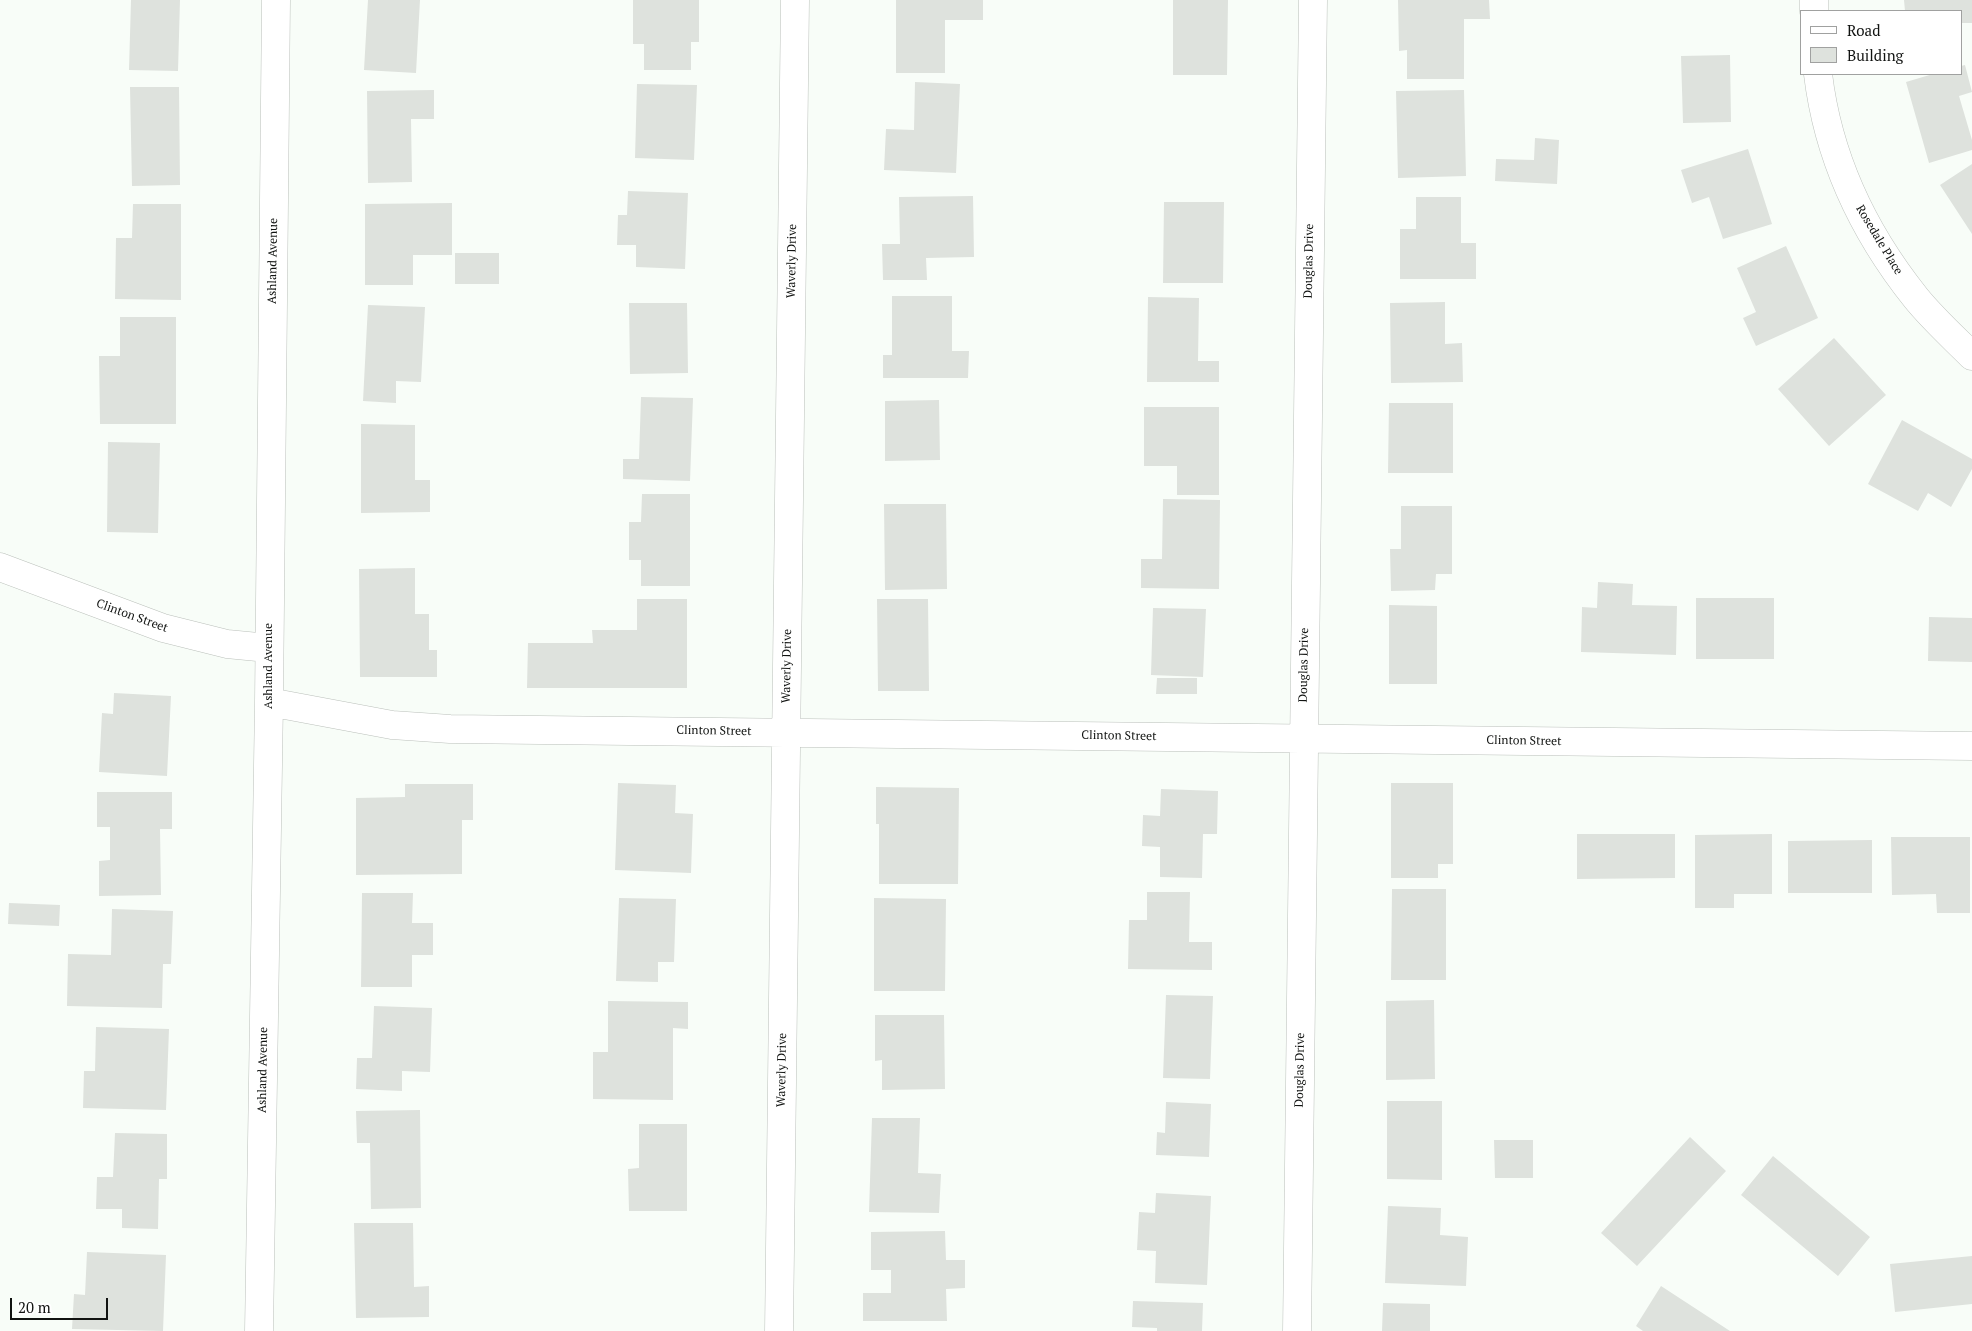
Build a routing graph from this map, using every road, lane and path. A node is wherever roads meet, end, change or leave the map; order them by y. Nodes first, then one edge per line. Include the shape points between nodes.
1 (276, 0) edge
2 (795, 0) edge
3 (1313, 0) edge
4 (1818, 75) edge
5 (1972, 356) edge
6 (0, 566) edge
7 (268, 648) junction
8 (269, 702) junction
9 (786, 732) junction
10 (1303, 738) junction
11 (1972, 746) edge
12 (259, 1331) edge
13 (779, 1331) edge
14 (1297, 1331) edge

1 - 7 street, Ashland Avenue
2 - 9 street, Waverly Drive
3 - 10 street, Douglas Drive
4 - 5 street, Rosedale Place via 1832,140 1846,184 1866,224 1917,298
6 - 7 street, Clinton Street via 163,628 227,644
7 - 8 street, Ashland Avenue
8 - 9 street, Clinton Street via 392,725 450,729
8 - 12 street, Ashland Avenue
9 - 10 street, Clinton Street
9 - 13 street, Waverly Drive
10 - 11 street, Clinton Street
10 - 14 street, Douglas Drive

